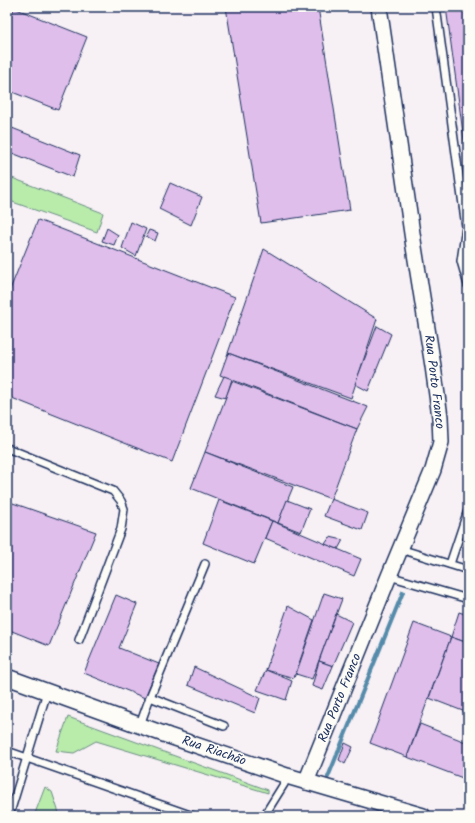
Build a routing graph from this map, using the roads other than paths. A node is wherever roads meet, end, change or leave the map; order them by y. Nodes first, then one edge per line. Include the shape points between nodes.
1 (379, 7) edge
2 (436, 7) edge
3 (467, 227) edge
4 (468, 285) edge
5 (7, 448) edge
6 (468, 510) edge
7 (400, 549) junction
8 (206, 564) dead end
9 (450, 564) junction
10 (468, 570) edge
11 (389, 576) junction
12 (468, 599) edge
13 (79, 640) dead end
14 (7, 677) edge
15 (46, 692) junction
16 (150, 697) junction
17 (140, 725) junction
18 (224, 726) dead end
19 (7, 751) edge
20 (28, 758) junction
21 (287, 776) junction
22 (306, 782) junction
23 (9, 816) edge
24 (193, 816) edge
25 (264, 816) edge
26 (423, 816) edge

1 - 7 street, Rua Porto Franco via 440,417 441,442 433,470
2 - 3 lane
3 - 4 lane via 461,261
5 - 13 lane via 112,491 121,501 124,509 121,528
6 - 9 lane
7 - 9 lane
7 - 11 street, Rua Porto Franco
8 - 16 lane
9 - 10 lane
11 - 12 lane
11 - 22 street, Rua Porto Franco
14 - 15 street, Rua Riachão
15 - 17 street, Rua Riachão
15 - 20 lane
16 - 17 lane
16 - 18 lane
17 - 21 street, Rua Riachão
19 - 20 lane
20 - 23 lane
20 - 24 lane
21 - 22 street, Rua Riachão
21 - 25 lane
22 - 26 street, Rua Riachão

